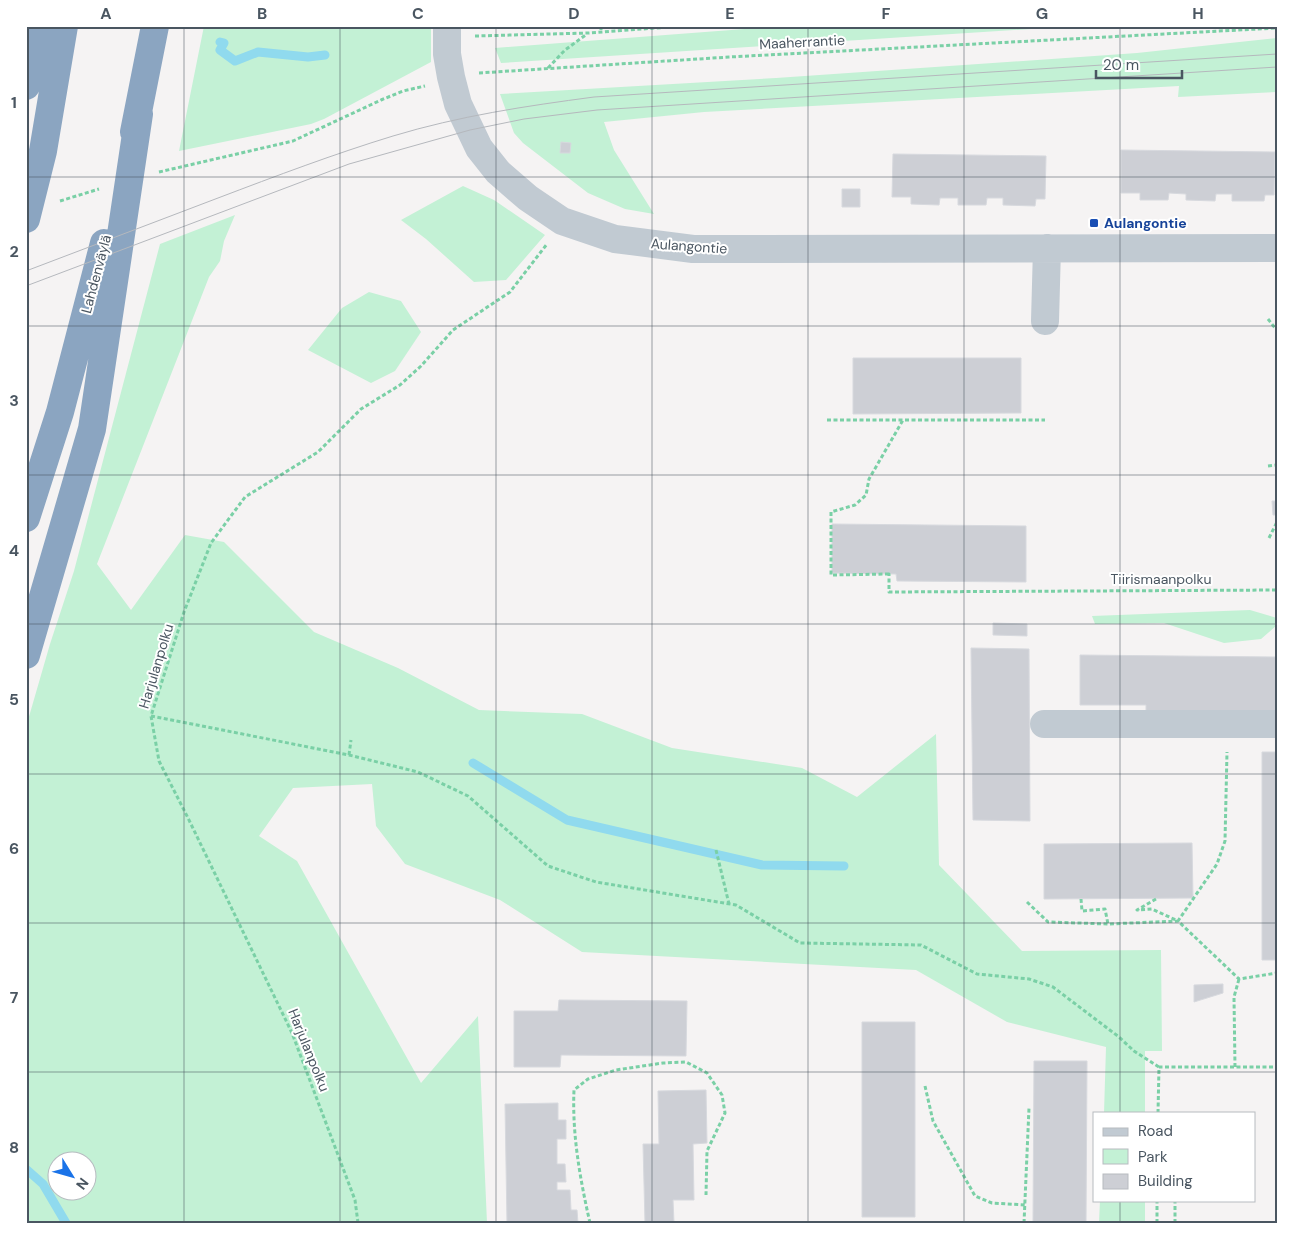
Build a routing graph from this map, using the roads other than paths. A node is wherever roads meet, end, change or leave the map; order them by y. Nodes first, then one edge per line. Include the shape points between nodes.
1 (42, 26) edge
2 (64, 26) edge
3 (155, 26) edge
4 (447, 26) edge
5 (26, 86) edge
6 (139, 114) junction
7 (26, 219) edge
8 (1047, 248) junction
9 (1277, 248) edge
10 (1045, 321) dead end
11 (26, 518) edge
12 (26, 655) edge
13 (1044, 724) dead end
14 (1277, 724) edge

1 - 5 highway
2 - 7 highway via 43,151
3 - 6 highway, Lahdenväylä
4 - 8 street, Aulangontie via 450,77 464,118 479,148 498,172 528,198 562,220 616,239 693,249
6 - 11 highway, Lahdenväylä via 60,412
6 - 12 highway via 92,429
8 - 9 street, Aulangontie
8 - 10 street
13 - 14 street

